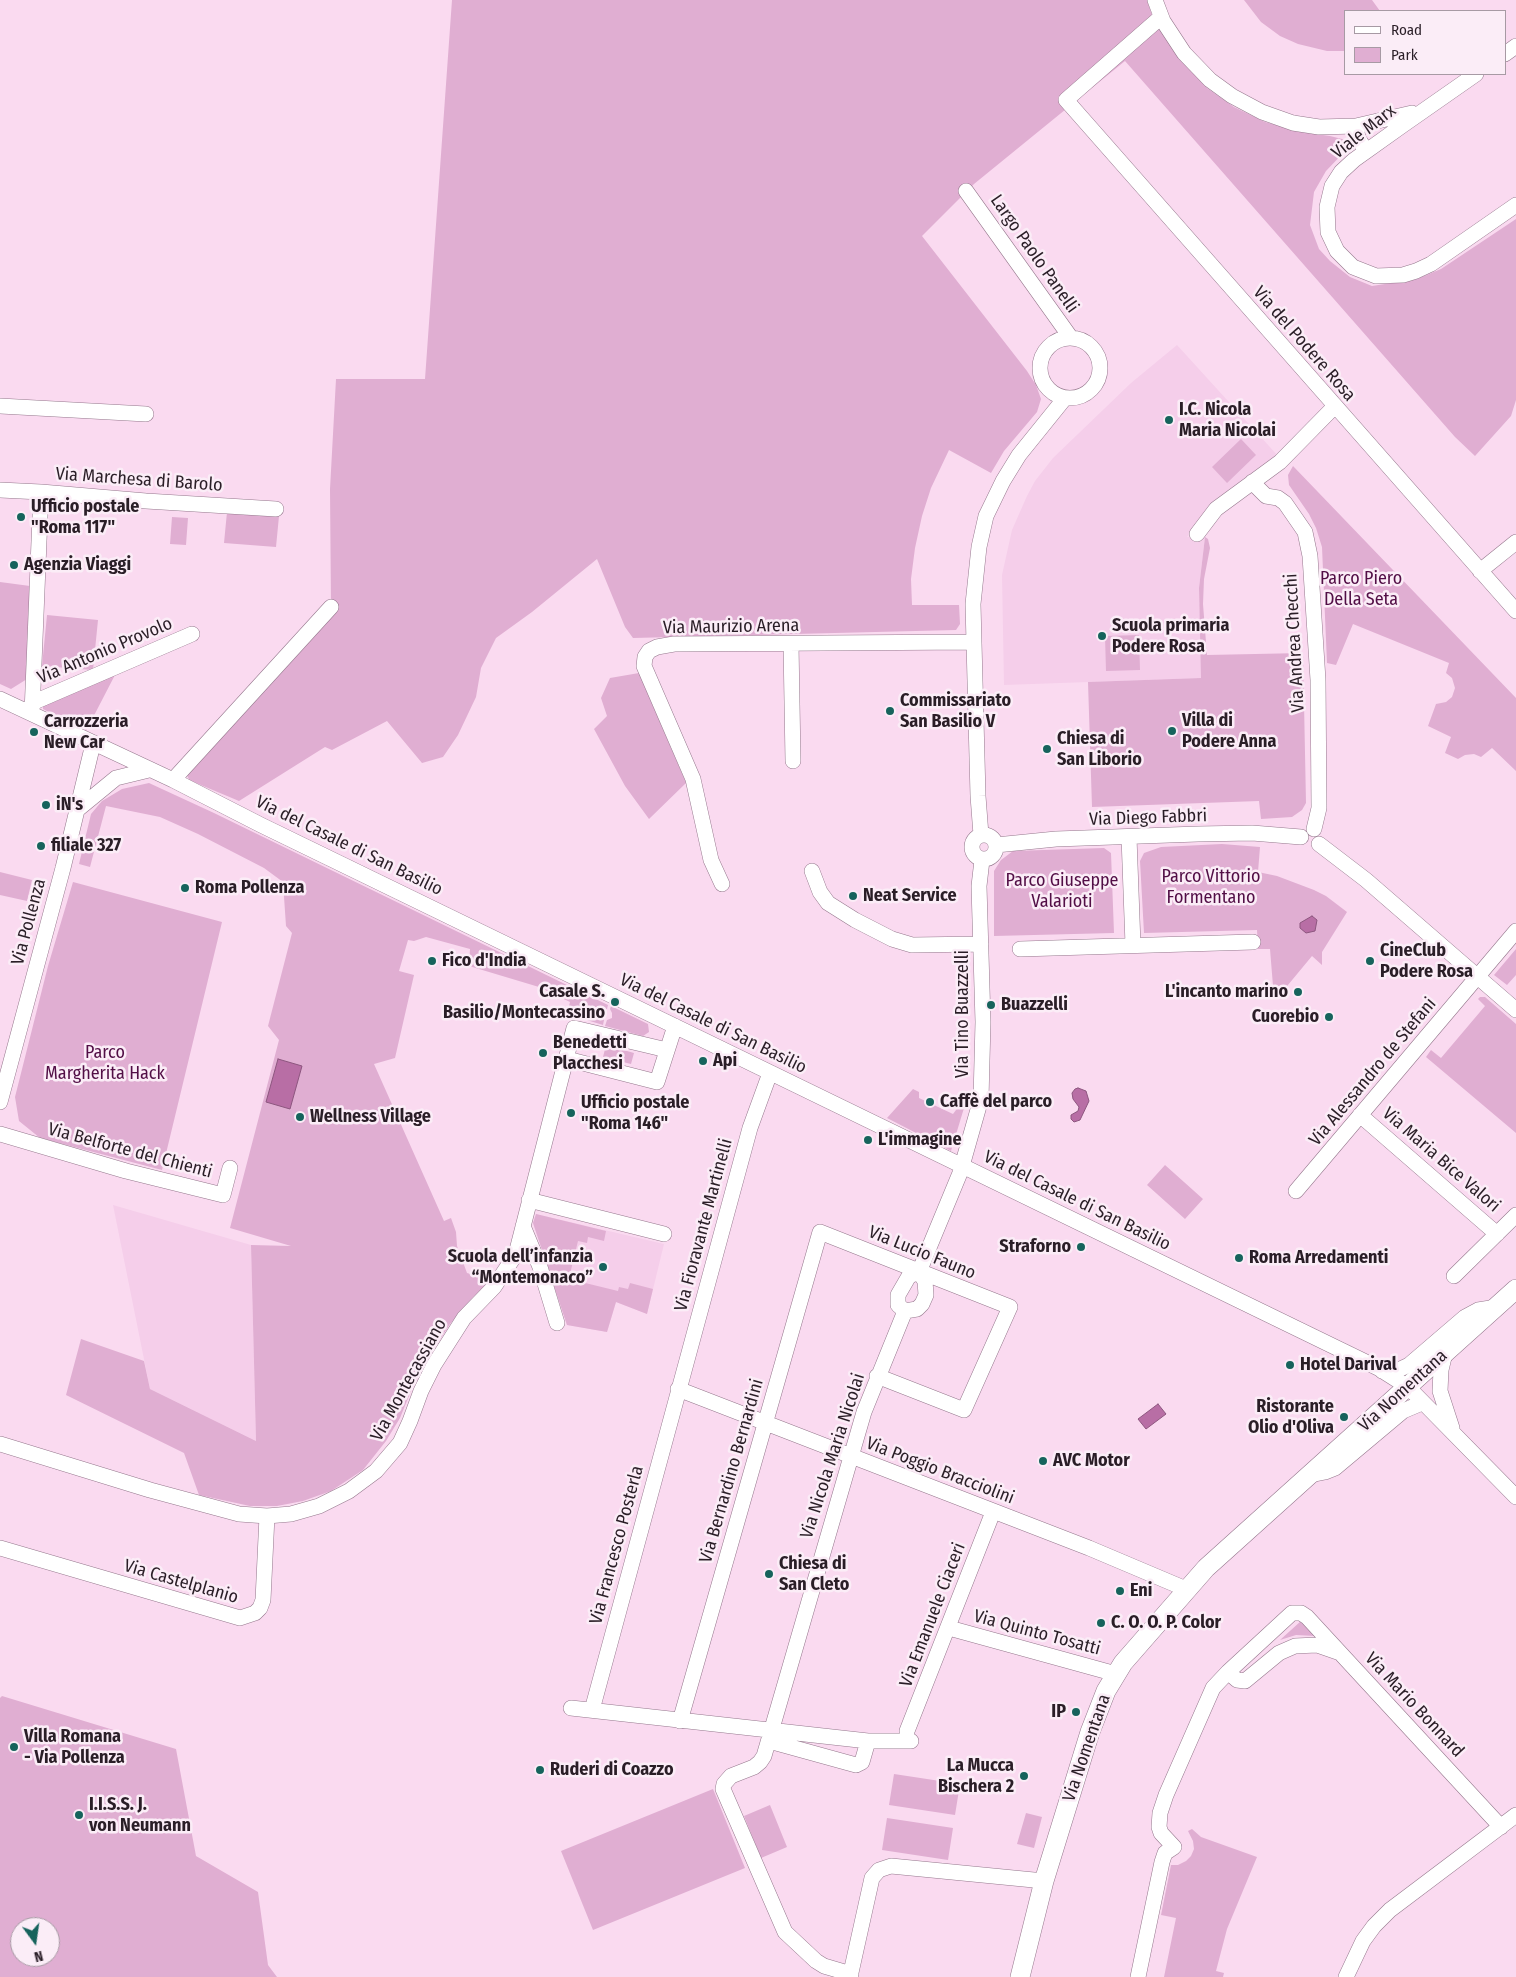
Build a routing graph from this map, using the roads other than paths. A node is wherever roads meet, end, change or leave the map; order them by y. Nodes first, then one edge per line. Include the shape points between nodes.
1 (1154, 0) edge
2 (1161, 17) junction
3 (1475, 75) edge
4 (1426, 109) junction
5 (1356, 126) junction
6 (1366, 151) junction
7 (966, 191) dead end
8 (1516, 205) edge
9 (1071, 338) junction
10 (1064, 398) junction
11 (0, 406) edge
12 (1334, 407) junction
13 (146, 414) dead end
14 (1252, 482) junction
15 (0, 490) edge
16 (41, 492) junction
17 (276, 509) dead end
18 (1197, 534) dead end
19 (1516, 542) edge
20 (1480, 571) junction
21 (331, 607) dead end
22 (1516, 612) edge
23 (192, 634) dead end
24 (974, 642) junction
25 (791, 644) junction
26 (32, 682) junction
27 (0, 699) edge
28 (17, 706) junction
29 (32, 708) junction
30 (93, 744) junction
31 (793, 761) dead end
32 (149, 770) junction
33 (173, 780) junction
34 (77, 810) junction
35 (1314, 829) junction
36 (980, 835) junction
37 (1129, 837) junction
38 (1301, 837) junction
39 (1320, 844) junction
40 (996, 845) junction
41 (982, 860) junction
42 (812, 871) dead end
43 (722, 884) dead end
44 (1516, 931) edge
45 (1253, 942) dead end
46 (981, 944) junction
47 (1133, 945) junction
48 (1020, 950) dead end
49 (1478, 977) junction
50 (1516, 1010) edge
51 (675, 1026) junction
52 (667, 1050) junction
53 (7, 1054) edge
54 (567, 1059) junction
55 (770, 1073) junction
56 (0, 1099) edge
57 (1360, 1115) junction
58 (0, 1134) edge
59 (962, 1166) junction
60 (230, 1168) dead end
61 (1296, 1191) dead end
62 (529, 1200) junction
63 (1516, 1215) edge
64 (523, 1226) junction
65 (820, 1232) joint
66 (664, 1234) dead end
67 (1497, 1234) junction
68 (920, 1272) junction
69 (1454, 1276) dead end
70 (1516, 1289) edge
71 (1497, 1307) junction
72 (905, 1311) junction
73 (557, 1323) dead end
74 (1445, 1353) junction
75 (1382, 1371) junction
76 (878, 1376) junction
77 (1408, 1387) junction
78 (678, 1389) junction
79 (1422, 1402) junction
80 (766, 1423) junction
81 (1454, 1434) junction
82 (0, 1444) edge
83 (850, 1456) junction
84 (1310, 1475) junction
85 (1515, 1495) edge
86 (993, 1512) junction
87 (267, 1516) junction
88 (0, 1548) edge
89 (1186, 1589) junction
90 (949, 1628) junction
91 (1342, 1654) junction
92 (1228, 1672) junction
93 (1116, 1674) junction
94 (571, 1708) dead end
95 (592, 1710) junction
96 (680, 1721) junction
97 (770, 1735) junction
98 (868, 1741) junction
99 (1516, 1815) edge
100 (1501, 1827) junction
101 (1044, 1881) junction
102 (851, 1975) edge
103 (1020, 1977) edge
104 (1138, 1977) edge
105 (1346, 1977) edge

1 - 2 street
2 - 5 street via 1194,65 1220,88 1246,104 1299,124
2 - 12 street, Via del Podere Rosa via 1066,100
3 - 4 street, Viale Marx
4 - 5 street
4 - 6 street, Viale Marx
5 - 6 street via 1358,138
6 - 8 street, Viale Marx via 1338,175 1326,212 1328,232 1337,251 1349,264 1367,273 1393,276 1422,269
7 - 9 street, Largo Paolo Panelli
9 - 10 street, Largo Paolo Panelli via 1052,344 1041,361 1043,380 1048,388
9 - 10 street, Largo Paolo Panelli via 1089,345 1096,352 1100,371 1092,389 1084,395
10 - 24 street via 1012,465 986,516 975,572
11 - 13 street
12 - 14 street via 1280,462
12 - 20 street, Via del Podere Rosa
14 - 18 street via 1216,509
14 - 35 street, Via Andrea Checchi via 1266,496 1286,503 1305,532 1310,556 1318,680 1319,808
15 - 16 street, Via Marchesa di Barolo
16 - 17 street, Via Marchesa di Barolo
16 - 26 street, Via Antonio Provolo
19 - 20 street
20 - 22 street, Via del Podere Rosa
21 - 33 street
23 - 29 street, Via Antonio Provolo
24 - 25 street, Via Maurizio Arena
24 - 36 street
25 - 31 street
25 - 43 street, Via Maurizio Arena via 668,645 654,648 645,657 646,671 693,779 711,860
26 - 28 street, Via Antonio Provolo
26 - 29 street, Via Antonio Provolo
27 - 28 street, Via del Casale di San Basilio
28 - 29 street, Via del Casale di San Basilio
29 - 30 street, Via del Casale di San Basilio
30 - 32 street, Via del Casale di San Basilio
30 - 34 street, Via Pollenza
32 - 33 street, Via del Casale di San Basilio
32 - 34 street via 116,778
33 - 51 street, Via del Casale di San Basilio
34 - 53 street, Via Pollenza
35 - 38 street via 1305,830
35 - 39 street via 1321,835
36 - 40 street via 992,838
36 - 41 street via 971,849 976,858
37 - 38 street, Via Diego Fabbri via 1252,834
37 - 40 street, Via Diego Fabbri
37 - 47 street
38 - 39 street via 1307,847 1314,848
39 - 49 street
40 - 41 street via 993,855
41 - 46 street, Via Tino Buazzelli via 979,886
42 - 46 street via 828,903 892,939 912,945
44 - 49 street
45 - 47 street
46 - 59 street, Via Tino Buazzelli via 981,1098
47 - 48 street
49 - 50 street
49 - 57 street, Via Alessandro de Stefani
51 - 52 street
51 - 55 street, Via del Casale di San Basilio
52 - 54 street via 658,1082
52 - 54 street, Via Montecassiano via 574,1028
53 - 56 street, Via Pollenza
54 - 62 street, Via Montecassiano
55 - 59 street, Via del Casale di San Basilio
55 - 78 street, Via Fioravante Martinelli via 750,1128
57 - 61 street, Via Alessandro de Stefani
57 - 67 street, Via Maria Bice Valori
58 - 60 street, Via Belforte del Chienti via 223,1195
59 - 68 street
59 - 75 street, Via del Casale di San Basilio
62 - 64 street, Via Montecassiano
62 - 66 street
63 - 67 street, Via Maria Bice Valori
64 - 73 street
64 - 87 street, Via Montecassiano via 516,1254 504,1274 453,1335 421,1390 400,1443 386,1460 349,1491 318,1506 291,1514
65 - 68 street, Via Lucio Fauno
65 - 80 street, Via Bernardino Bernardini
67 - 69 street, Via Maria Bice Valori
68 - 72 street via 909,1276 898,1295 898,1305
68 - 72 street via 926,1295 917,1309
68 - 76 street, Via Lucio Fauno via 1010,1307 964,1410
70 - 71 main road, Via Nomentana
71 - 74 main road, Via Nomentana
71 - 75 street, Via Nomentana via 1478,1310 1465,1317 1409,1365
72 - 76 street, Via Nicola Maria Nicolai
74 - 77 main road, Via Nomentana
74 - 81 street via 1440,1391
75 - 77 street, Via del Casale di San Basilio
76 - 83 street, Via Nicola Maria Nicolai
77 - 79 street, Via del Casale di San Basilio
77 - 84 main road, Via Nomentana
78 - 80 street, Via Poggio Bracciolini
78 - 95 street, Via Francesco Posterla
79 - 81 street, Via del Casale di San Basilio
79 - 84 street, Via Nomentana via 1403,1411 1335,1468
80 - 83 street, Via Poggio Bracciolini
80 - 96 street, Via Bernardino Bernardini
81 - 85 street, Via del Casale di San Basilio
82 - 87 street, Via Montecassiano via 220,1510
83 - 86 street, Via Poggio Bracciolini
83 - 97 street, Via Nicola Maria Nicolai
84 - 89 main road, Via Nomentana
86 - 89 street, Via Poggio Bracciolini
86 - 90 street, Via Emanuele Ciaceri
87 - 88 street, Via Castelplanio via 263,1600 255,1613 246,1618 235,1618
89 - 93 main road, Via Nomentana
90 - 93 street, Via Quinto Tosatti
90 - 98 street, Via Emanuele Ciaceri via 909,1736
91 - 92 street via 1324,1647 1301,1645 1279,1653 1245,1680 1237,1680
91 - 92 street, Via Mario Bonnard via 1307,1617 1298,1612 1288,1616
91 - 100 street, Via Mario Bonnard
92 - 104 street via 1211,1692 1161,1807 1159,1827 1174,1847 1165,1853 1162,1862
93 - 101 main road, Via Nomentana via 1091,1727
94 - 95 street
95 - 96 street
96 - 97 street
97 - 98 street
97 - 98 street via 856,1766 862,1762
97 - 102 street, Via Nicola Maria Nicolai via 760,1762 732,1776 723,1789 784,1932 816,1961
99 - 100 street
100 - 105 street via 1390,1910 1363,1942
101 - 102 street via 891,1866 879,1870 872,1878
101 - 103 main road, Via Nomentana

